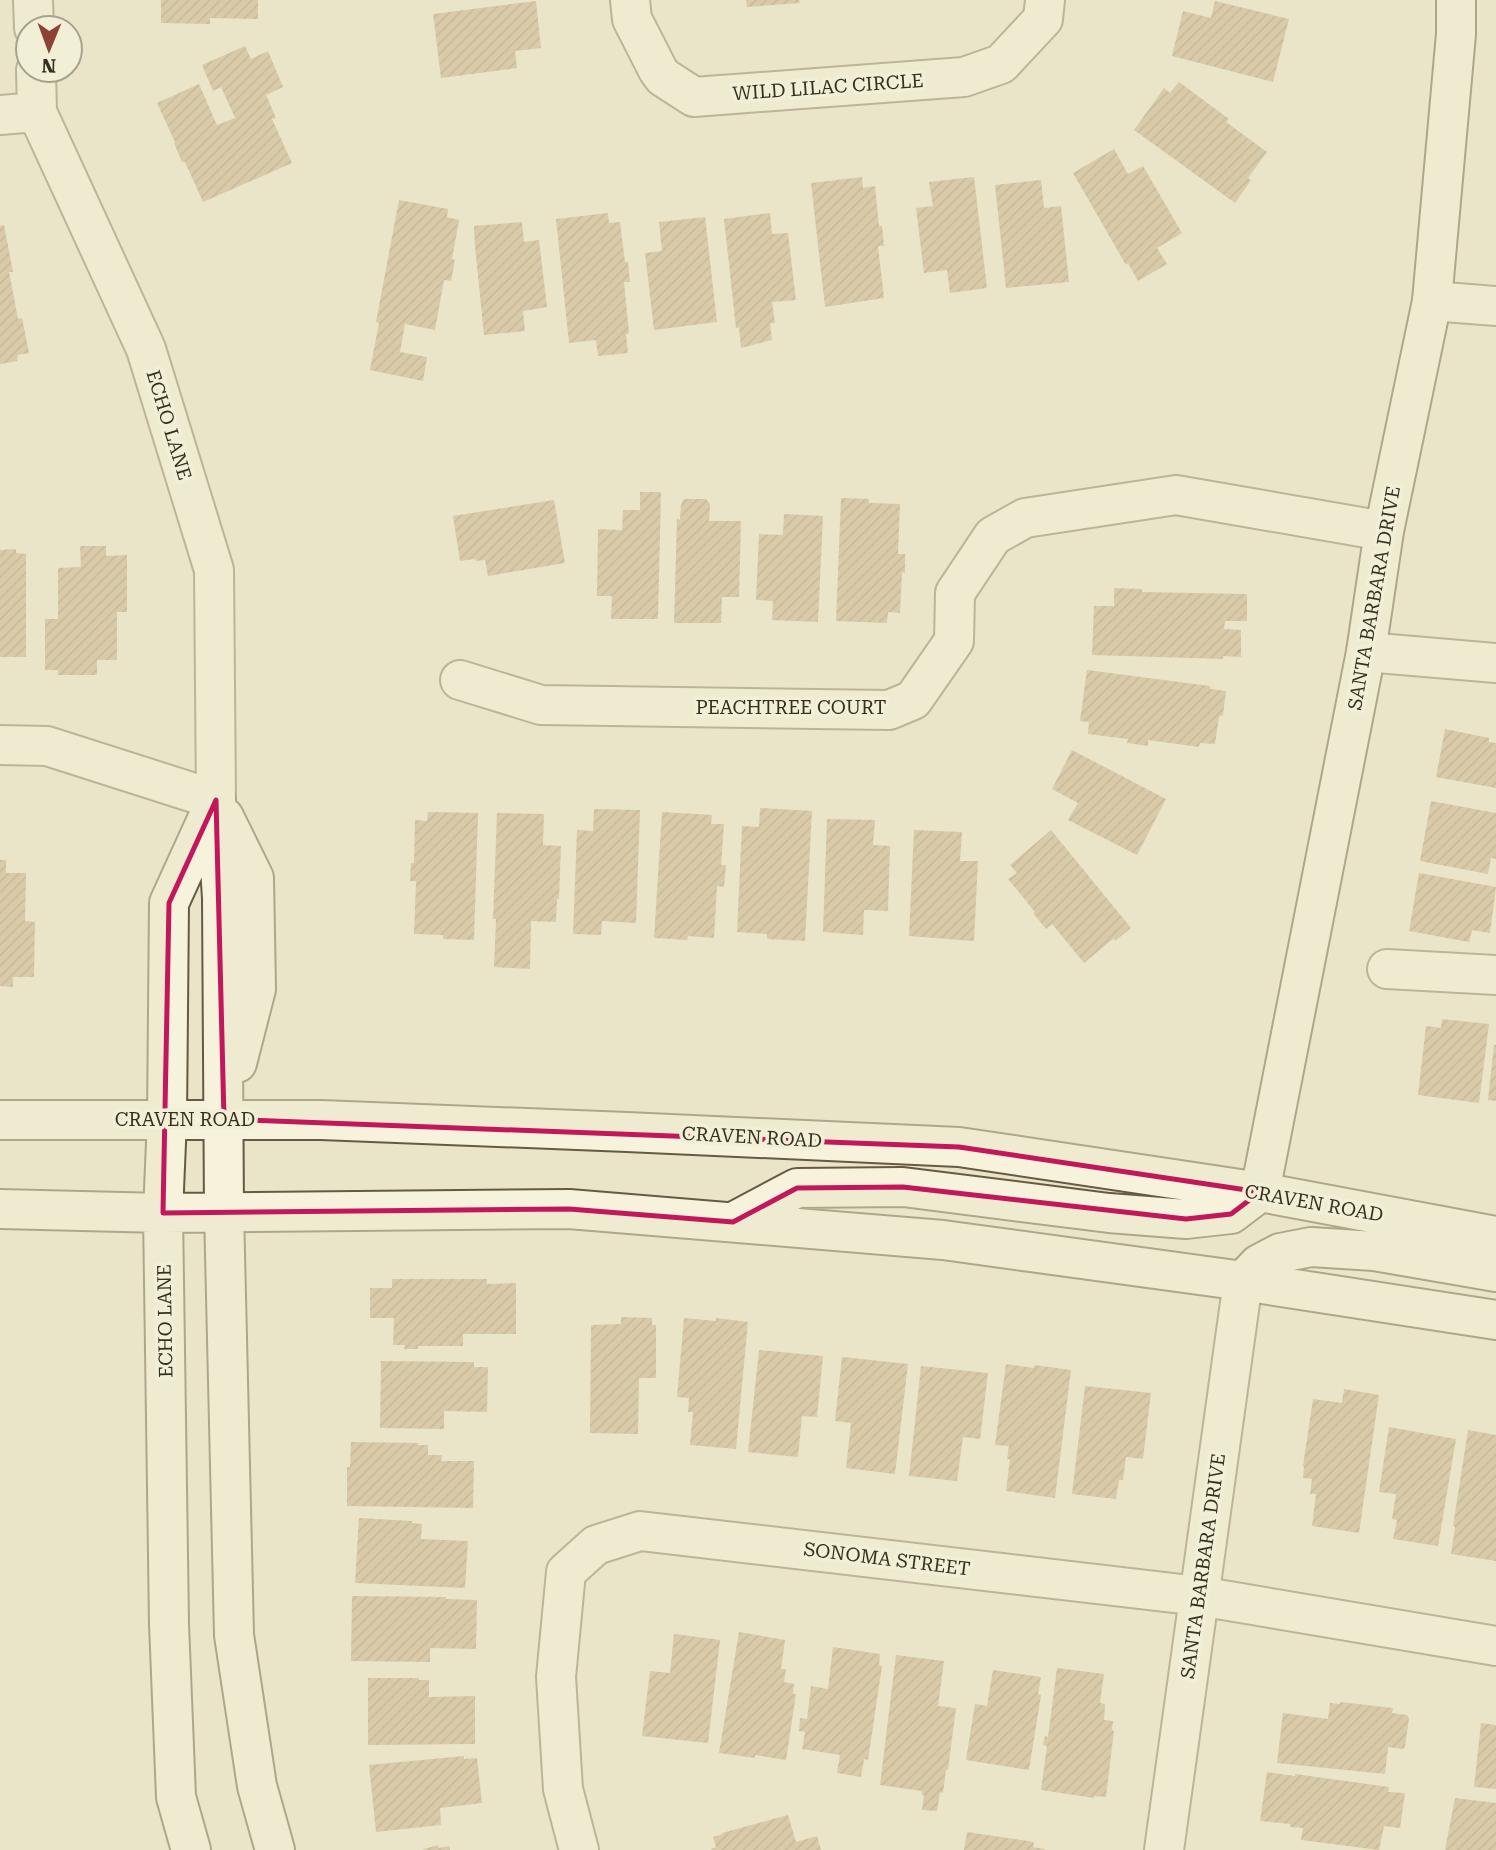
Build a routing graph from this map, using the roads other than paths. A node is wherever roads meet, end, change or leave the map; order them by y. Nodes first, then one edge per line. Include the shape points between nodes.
1 (630, 0) edge
2 (1045, 0) edge
3 (1456, 0) edge
4 (31, 84) edge
5 (19, 114) edge
6 (1432, 302) junction
7 (1496, 306) edge
8 (1384, 531) junction
9 (1366, 652) junction
10 (1496, 663) edge
11 (460, 680) dead end
12 (0, 745) edge
13 (216, 800) junction
14 (1387, 969) dead end
15 (1496, 975) edge
16 (167, 1119) junction
17 (223, 1119) junction
18 (0, 1120) edge
19 (1260, 1192) junction
20 (0, 1209) edge
21 (224, 1211) junction
22 (163, 1213) junction
23 (733, 1223) junction
24 (1496, 1236) edge
25 (1496, 1272) edge
26 (1243, 1281) junction
27 (1496, 1320) edge
28 (1199, 1595) junction
29 (1496, 1646) edge
30 (191, 1850) edge
31 (275, 1850) edge
32 (579, 1850) edge
33 (1164, 1850) edge

1 - 2 street, WILD LILAC CIRCLE via 632,19 658,70 694,97 964,77 1001,64 1043,19
3 - 6 street, SANTA BARBARA DRIVE
4 - 5 street, ECHO LANE
5 - 13 street, ECHO LANE via 146,349 214,570
6 - 7 street
6 - 8 street, SANTA BARBARA DRIVE
8 - 9 street, SANTA BARBARA DRIVE
8 - 11 street, PEACHTREE COURT via 1176,495 1025,518 993,536 955,593 954,641 912,700 889,710 541,705
9 - 10 street
9 - 19 street, SANTA BARBARA DRIVE
12 - 13 street via 47,746
13 - 16 street, ECHO LANE via 169,903
13 - 17 street, ECHO LANE via 254,878 256,989
14 - 15 street
16 - 17 street, CRAVEN ROAD
16 - 18 street, CRAVEN ROAD
16 - 22 street, ECHO LANE
17 - 19 street, CRAVEN ROAD via 959,1147
17 - 21 street, ECHO LANE
19 - 23 street via 1231,1214 1186,1219 903,1187 797,1188
19 - 24 street, CRAVEN ROAD
20 - 22 street
21 - 22 street
21 - 23 street via 569,1209
21 - 31 street, ECHO LANE via 234,1635 257,1786
22 - 30 street, ECHO LANE via 176,1797
23 - 26 street via 943,1240
25 - 26 street via 1374,1251 1311,1247 1280,1253 1259,1264
26 - 27 street
26 - 28 street, SANTA BARBARA DRIVE
28 - 29 street, SONOMA STREET
28 - 32 street, SONOMA STREET via 640,1531 596,1545 566,1572 556,1677 563,1788
28 - 33 street, SANTA BARBARA DRIVE

